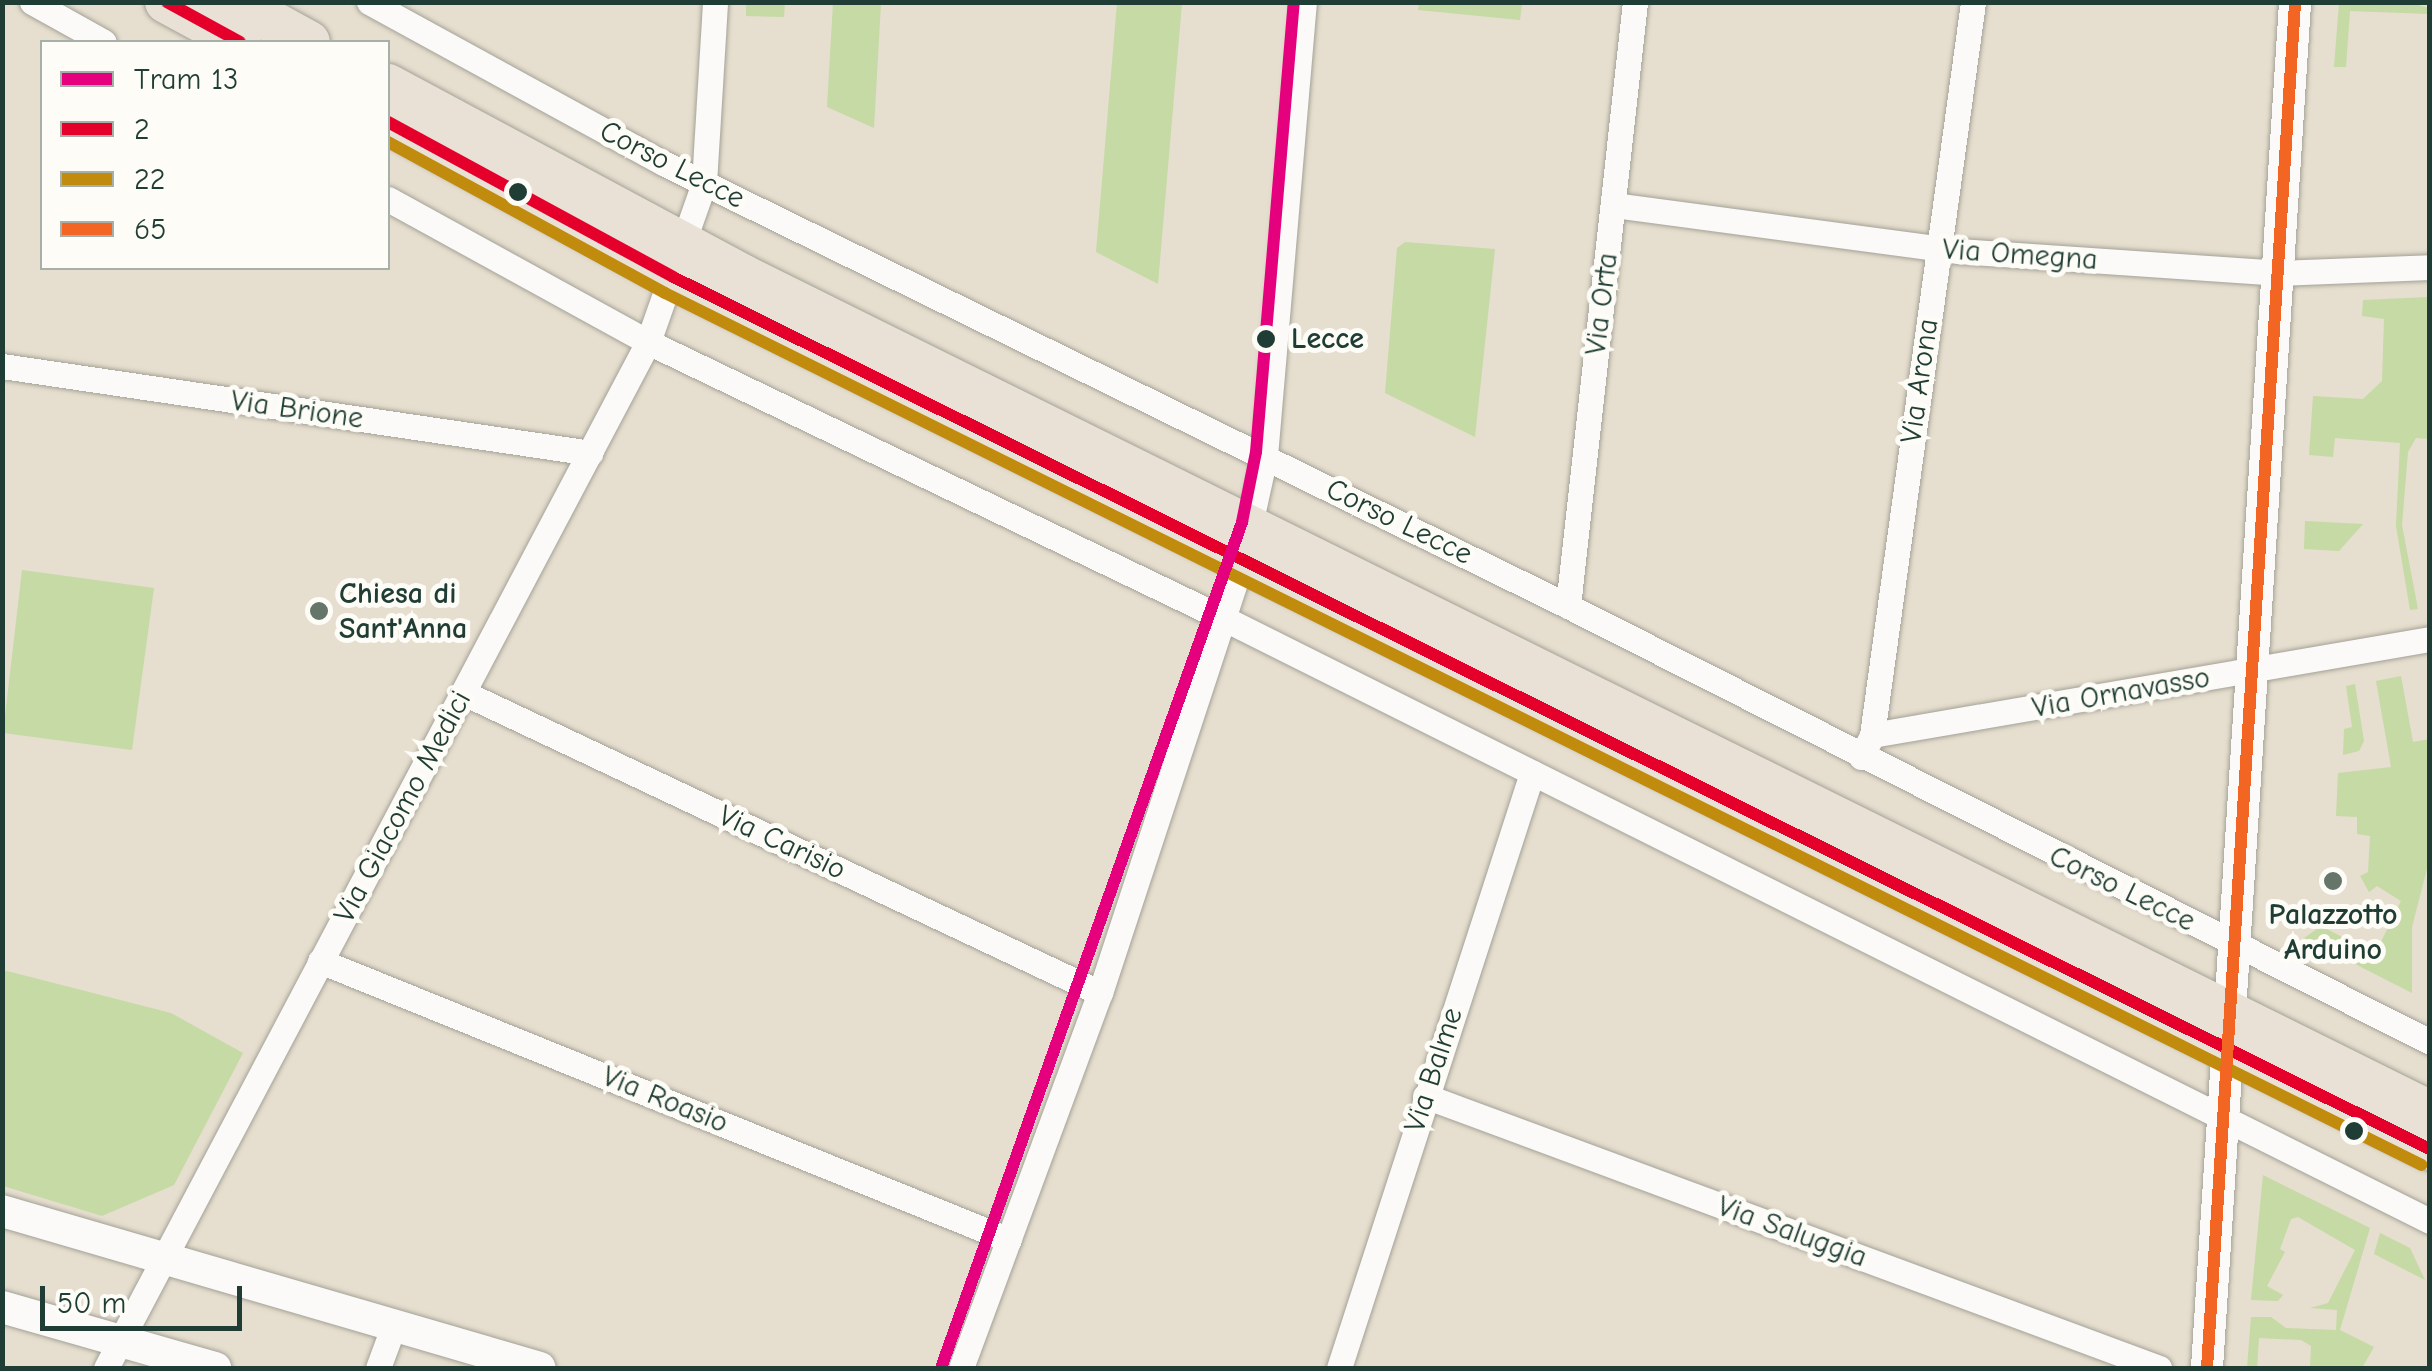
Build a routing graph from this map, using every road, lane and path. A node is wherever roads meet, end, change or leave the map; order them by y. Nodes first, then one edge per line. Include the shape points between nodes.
1 (32, 2) edge
2 (166, 2) edge
3 (236, 2) edge
4 (369, 2) edge
5 (715, 2) edge
6 (1304, 2) edge
7 (1636, 2) edge
8 (1973, 2) edge
9 (2296, 2) edge
10 (100, 40) edge
11 (236, 40) edge
12 (305, 40) edge
13 (390, 86) edge
14 (390, 123) edge
15 (704, 183) junction
16 (390, 199) edge
17 (1614, 205) junction
18 (1937, 249) junction
19 (679, 261) junction
20 (2430, 267) edge
21 (2278, 273) junction
22 (648, 342) junction
23 (2, 366) edge
24 (591, 453) junction
25 (1265, 456) junction
26 (1247, 544) junction
27 (1568, 606) junction
28 (1224, 619) junction
29 (2430, 639) edge
30 (2254, 670) junction
31 (464, 692) junction
32 (1866, 746) junction
33 (1532, 773) junction
34 (2236, 945) junction
35 (320, 960) junction
36 (1100, 993) junction
37 (2229, 1030) junction
38 (2430, 1042) edge
39 (1425, 1096) junction
40 (2430, 1112) edge
41 (2223, 1120) junction
42 (2430, 1149) edge
43 (2, 1211) edge
44 (2430, 1221) edge
45 (1009, 1240) junction
46 (163, 1257) junction
47 (2, 1307) edge
48 (394, 1325) junction
49 (122, 1339) junction
50 (106, 1368) edge
51 (215, 1368) edge
52 (378, 1368) edge
53 (540, 1368) edge
54 (961, 1368) edge
55 (1340, 1368) edge
56 (2159, 1368) edge
57 (2207, 1368) edge

1 - 10 street
2 - 11 main road
3 - 12 main road
4 - 15 street, Corso Lecce
5 - 15 street, Via Giacomo Medici
6 - 25 street
7 - 17 street, Via Orta
8 - 18 street, Via Arona
9 - 21 street
13 - 19 main road
14 - 19 main road
15 - 19 street, Via Giacomo Medici
15 - 25 street, Corso Lecce
16 - 22 street
17 - 18 street, Via Omegna
17 - 27 street, Via Orta
18 - 21 street, Via Omegna
18 - 32 street, Via Arona
19 - 22 street, Via Giacomo Medici
19 - 26 main road
20 - 21 street, Via Omegna
21 - 30 street
22 - 24 street, Via Giacomo Medici
22 - 28 street
23 - 24 street, Via Brione
24 - 31 street, Via Giacomo Medici
25 - 26 street
25 - 27 street, Corso Lecce
26 - 28 street
26 - 37 main road
27 - 32 street, Corso Lecce
28 - 33 street
28 - 36 street
29 - 30 street, Via Ornavasso
30 - 32 street, Via Ornavasso
30 - 34 street
31 - 35 street, Via Giacomo Medici
31 - 36 street, Via Carisio
32 - 34 street, Corso Lecce
33 - 39 street, Via Balme
33 - 41 street
34 - 37 street
34 - 38 street, Corso Lecce
35 - 45 street, Via Roasio
35 - 46 street, Via Giacomo Medici
36 - 45 street
37 - 40 main road
37 - 41 street
37 - 42 main road
39 - 55 street, Via Balme
39 - 56 street, Via Saluggia
41 - 44 street
41 - 57 street
43 - 46 street
45 - 54 street
46 - 48 street
46 - 49 street, Via Giacomo Medici
47 - 49 street
48 - 52 street
48 - 53 street
49 - 50 street, Via Giacomo Medici
49 - 51 street

